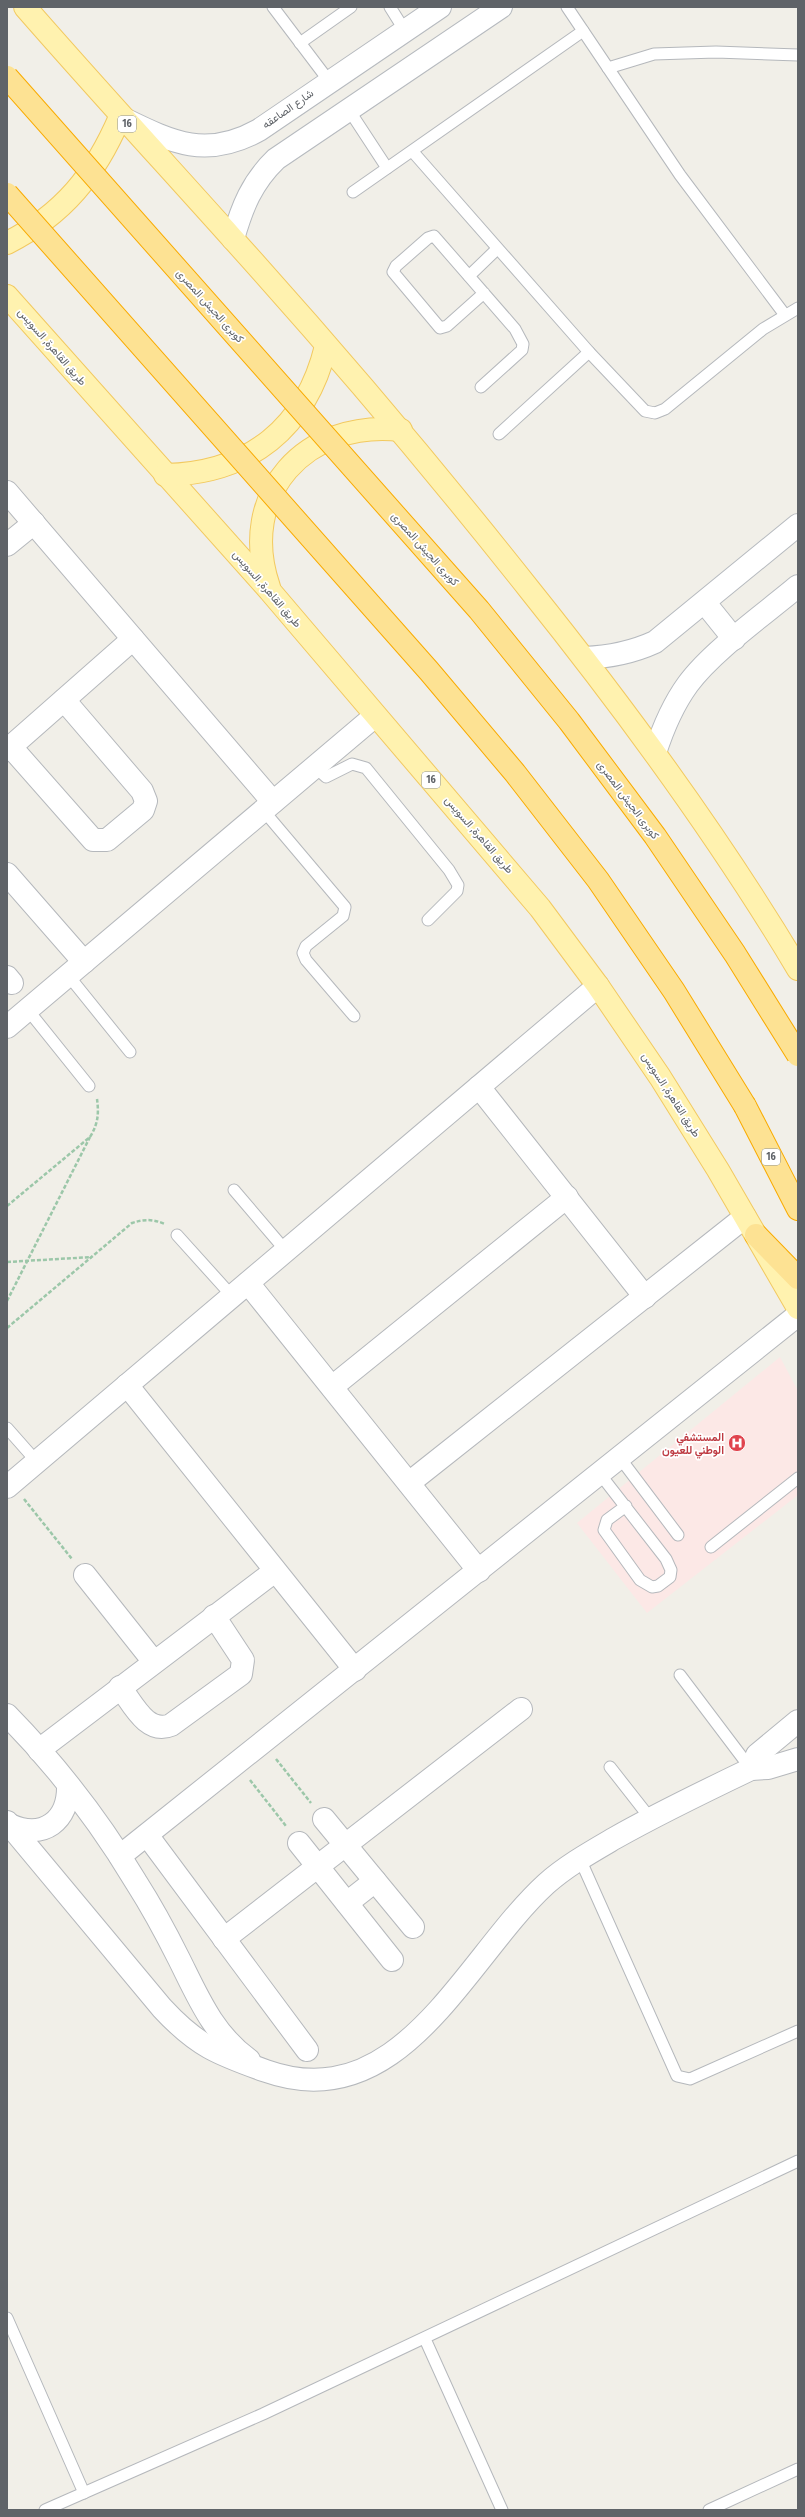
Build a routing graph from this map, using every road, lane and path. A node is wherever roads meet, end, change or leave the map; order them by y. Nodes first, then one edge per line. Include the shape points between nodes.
1 (25, 7) edge
2 (273, 7) edge
3 (351, 7) edge
4 (390, 7) edge
5 (440, 7) edge
6 (501, 7) edge
7 (567, 7) edge
8 (405, 31) junction
9 (583, 31) junction
10 (300, 43) junction
11 (798, 55) edge
12 (608, 68) junction
13 (7, 77) edge
14 (330, 81) junction
15 (349, 110) junction
16 (120, 117) junction
17 (413, 152) junction
18 (387, 168) junction
19 (353, 192) dead end
20 (7, 194) edge
21 (233, 239) junction
22 (7, 243) edge
23 (497, 249) junction
24 (469, 276) junction
25 (484, 293) junction
26 (7, 296) edge
27 (798, 308) edge
28 (785, 315) junction
29 (326, 346) junction
30 (589, 352) junction
31 (481, 387) dead end
32 (401, 430) junction
33 (499, 434) dead end
34 (165, 475) junction
35 (7, 492) edge
36 (34, 523) junction
37 (798, 525) edge
38 (7, 546) edge
39 (798, 586) edge
40 (270, 591) junction
41 (704, 603) junction
42 (133, 639) junction
43 (734, 639) junction
44 (584, 658) junction
45 (64, 700) junction
46 (375, 716) junction
47 (9, 748) edge
48 (655, 753) junction
49 (315, 767) junction
50 (268, 806) junction
51 (7, 874) edge
52 (428, 920) dead end
53 (798, 968) edge
54 (76, 969) junction
55 (598, 986) junction
56 (28, 1010) junction
57 (354, 1016) dead end
58 (7, 1027) edge
59 (130, 1052) dead end
60 (798, 1055) edge
61 (89, 1086) joint
62 (479, 1087) junction
63 (90, 1138) junction
64 (234, 1190) dead end
65 (567, 1198) junction
66 (7, 1206) edge
67 (798, 1209) edge
68 (750, 1226) junction
69 (177, 1235) joint
70 (286, 1251) junction
71 (92, 1257) junction
72 (28, 1260) junction
73 (7, 1262) edge
74 (798, 1278) edge
75 (240, 1290) junction
76 (645, 1297) junction
77 (7, 1301) edge
78 (798, 1308) edge
79 (798, 1315) edge
80 (7, 1328) edge
81 (127, 1385) junction
82 (332, 1387) junction
83 (7, 1428) edge
84 (620, 1458) junction
85 (37, 1462) junction
86 (600, 1474) junction
87 (798, 1478) edge
88 (409, 1483) junction
89 (9, 1485) edge
90 (626, 1506) junction
91 (678, 1534) dead end
92 (710, 1547) dead end
93 (275, 1571) junction
94 (479, 1571) junction
95 (85, 1575) joint
96 (214, 1616) junction
97 (154, 1662) junction
98 (354, 1670) junction
99 (680, 1675) dead end
100 (120, 1687) junction
101 (521, 1709) dead end
102 (7, 1715) edge
103 (798, 1721) edge
104 (263, 1743) junction
105 (39, 1750) junction
106 (798, 1759) edge
107 (237, 1764) junction
108 (610, 1767) dead end
109 (750, 1769) junction
110 (68, 1785) junction
111 (650, 1818) junction
112 (324, 1819) joint
113 (8, 1823) edge
114 (147, 1835) junction
115 (299, 1843) joint
116 (346, 1845) junction
117 (120, 1856) junction
118 (580, 1859) junction
119 (318, 1866) junction
120 (375, 1881) junction
121 (347, 1904) junction
122 (413, 1927) dead end
123 (224, 1939) junction
124 (392, 1960) dead end
125 (798, 2032) edge
126 (307, 2050) dead end
127 (265, 2071) junction
128 (798, 2161) edge
129 (7, 2318) edge
130 (425, 2339) junction
131 (798, 2469) edge
132 (84, 2493) junction
133 (45, 2510) edge
134 (502, 2510) edge
135 (709, 2510) edge

1 - 16 main road, 16
2 - 10 lane
3 - 10 lane
4 - 8 lane
5 - 8 street, شارع الصاعقه
6 - 15 street
7 - 9 lane
8 - 14 street, شارع الصاعقه
9 - 12 lane
9 - 17 lane
10 - 14 lane
11 - 12 lane via 716,52 654,54
12 - 28 lane via 680,175
13 - 60 highway, كوبرى الجيش المصرى, bridge via 479,610 570,721 659,842 735,954
14 - 15 street
14 - 16 street, شارع الصاعقه via 258,130 239,140 218,145 175,142
15 - 18 lane
15 - 21 street via 276,159 266,169 248,193
16 - 21 main road, 16
16 - 22 main road via 104,153 83,184 56,212
17 - 18 lane
17 - 23 lane
18 - 19 lane
20 - 67 highway, 16, bridge via 429,671 516,773 606,893 674,991 745,1106
21 - 29 main road, 16
23 - 24 lane
23 - 30 lane
24 - 25 lane
24 - 25 lane via 432,236 396,266 393,272 440,328 447,326
25 - 31 lane via 523,344 522,350
26 - 34 main road, طريق القاهرة, السويس / 16
27 - 28 lane
28 - 30 lane via 749,340 673,403 655,413 645,411 637,404
29 - 32 main road, 16
29 - 34 main road via 321,368 301,408 270,441 252,454 210,471
30 - 33 lane
32 - 40 main road via 379,427 338,434 301,455 287,470 266,507 262,528 262,564
32 - 44 main road, 16
34 - 40 main road, طريق القاهرة, السويس / 16
35 - 36 street
36 - 38 street
36 - 42 street
37 - 41 street
39 - 43 street
40 - 46 main road, طريق القاهرة, السويس / 16
41 - 43 street
41 - 44 street via 655,642 632,652
42 - 45 street
42 - 50 street
43 - 48 street via 689,682 663,728
44 - 48 main road, 16
45 - 47 street
45 - 47 street via 142,791 146,800 143,810 107,840 93,840
46 - 49 street
46 - 55 main road, طريق القاهرة, السويس / 16 via 514,876
48 - 53 main road, 16 via 712,833
49 - 50 street
49 - 52 lane via 326,777 352,764 366,768 449,870 458,885 457,891
50 - 54 street
50 - 57 lane via 345,906 343,916 306,946 303,953 306,960
51 - 54 street
54 - 56 street
54 - 59 lane
55 - 62 street
55 - 68 main road, طريق القاهرة, السويس / 16 via 681,1110
56 - 58 street
56 - 61 lane
61 - 63 path via 97,1098 99,1112 97,1126
62 - 65 street
62 - 70 street
63 - 66 path
63 - 72 path
64 - 70 lane
65 - 76 street
65 - 82 street
68 - 74 highway, 16
68 - 76 street
68 - 78 main road, طريق القاهرة, السويس / 16
69 - 71 path via 168,1226 156,1221 132,1223
69 - 75 lane
70 - 75 street
71 - 72 path
71 - 80 path
72 - 73 path
72 - 77 path
75 - 81 street
75 - 82 street
76 - 88 street
79 - 84 street
81 - 85 street
81 - 93 street
82 - 88 street
83 - 85 lane
84 - 86 street
84 - 91 lane
85 - 89 street
86 - 90 lane
86 - 94 street
87 - 92 lane
88 - 94 street
89 - 95 path
90 - 90 lane via 670,1564 670,1577 658,1586 652,1587 640,1580 604,1530 606,1520
93 - 96 street
93 - 98 street
94 - 98 street
95 - 97 street
96 - 97 street
96 - 100 street via 243,1660 240,1674 172,1725 163,1728 147,1723
97 - 100 street
98 - 104 street
99 - 109 lane
100 - 105 street
101 - 116 street
102 - 105 street
103 - 109 street via 757,1756
104 - 107 street
104 - 112 path
105 - 110 street
106 - 109 street via 768,1768
107 - 114 street
107 - 115 path
108 - 111 lane
109 - 111 street
110 - 113 street via 66,1807 52,1824 31,1831 20,1830
110 - 117 street
111 - 118 street
112 - 116 street
113 - 127 street via 174,2021 216,2052
114 - 117 street
114 - 123 street
115 - 119 street
116 - 119 street
116 - 120 street
117 - 127 street via 168,1936 205,2012 231,2045
118 - 125 lane via 677,2076 690,2079
118 - 127 street via 541,1889 488,1948 425,2026 391,2054 369,2067 344,2076 314,2081 282,2078
119 - 121 street
119 - 123 street
120 - 121 street
120 - 122 street
121 - 124 street
123 - 126 street
128 - 130 lane
129 - 132 lane
130 - 132 lane
130 - 134 lane
131 - 135 lane
132 - 133 lane

